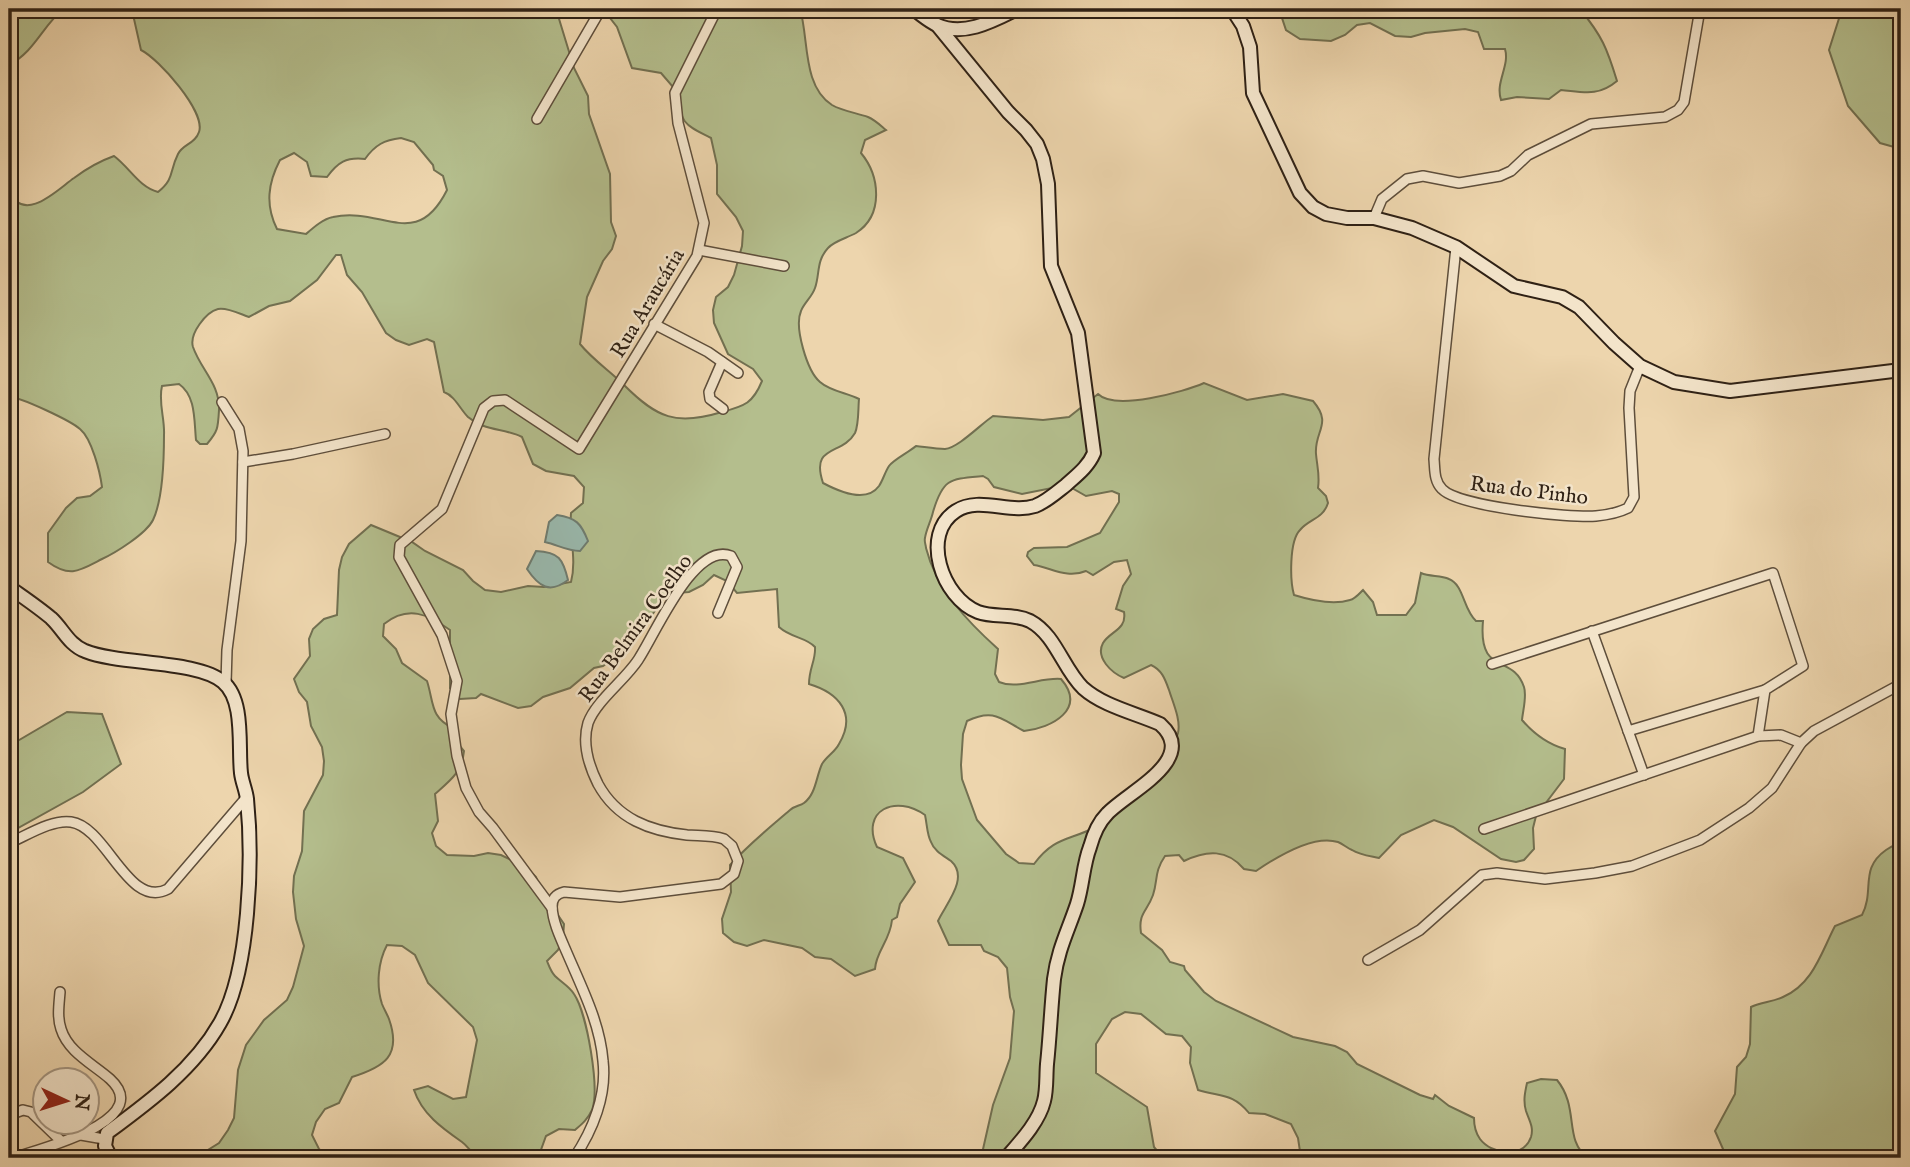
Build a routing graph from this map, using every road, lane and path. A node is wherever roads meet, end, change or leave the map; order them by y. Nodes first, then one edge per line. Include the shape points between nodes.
1 (601, 9) edge
2 (718, 9) edge
3 (913, 9) edge
4 (1017, 9) edge
5 (1232, 9) edge
6 (1700, 9) edge
7 (937, 25) junction
8 (537, 119) dead end
9 (1374, 218) junction
10 (1456, 247) junction
11 (699, 250) junction
12 (784, 265) dead end
13 (654, 324) junction
14 (722, 362) junction
15 (1640, 366) junction
16 (1901, 370) edge
17 (737, 373) dead end
18 (222, 402) dead end
19 (723, 409) dead end
20 (385, 434) dead end
21 (243, 463) junction
22 (9, 587) edge
23 (718, 613) dead end
24 (1592, 631) junction
25 (1492, 664) dead end
26 (226, 683) junction
27 (1901, 684) edge
28 (1765, 690) junction
29 (1628, 731) junction
30 (1758, 736) junction
31 (1801, 743) junction
32 (1644, 775) junction
33 (246, 798) junction
34 (1484, 829) dead end
35 (9, 843) edge
36 (552, 908) junction
37 (1368, 960) dead end
38 (60, 992) dead end
39 (94, 1066) edge
40 (102, 1073) edge
41 (9, 1115) edge
42 (102, 1122) edge
43 (78, 1136) edge
44 (87, 1136) edge
45 (104, 1139) junction
46 (61, 1141) junction
47 (13, 1158) edge
48 (111, 1158) edge
49 (575, 1158) edge
50 (1006, 1158) edge

1 - 8 street
2 - 11 street, Rua Araucária via 675,93 678,123 704,223
3 - 7 street
4 - 7 street via 968,28
5 - 9 street via 1250,47 1253,93 1300,192 1326,214
6 - 9 street via 1684,102 1678,110 1665,117 1591,124 1528,155 1500,176 1459,183 1408,178 1382,199
7 - 50 street via 1026,130 1043,159 1051,266 1078,332 1094,453 1082,471 1038,505 1011,509 967,506 956,511 939,533 937,554 946,580 960,599 977,612 1031,622 1049,639 1084,689 1160,724 1170,741 1165,767 1103,817 1089,848 1054,979 1044,1101
9 - 10 street
10 - 15 street via 1514,286 1579,307
10 - 15 street, Rua do Pinho via 1434,459 1436,480 1451,496 1594,516 1628,508 1634,497 1630,391
11 - 12 street
11 - 13 street, Rua Araucária
13 - 14 street
13 - 36 street, Rua Araucária via 579,449 505,400 484,408 443,509 400,545 399,556 442,635 457,681 451,714 466,788
14 - 17 street
14 - 19 street via 709,392 710,399
15 - 16 street via 1674,382 1730,391
18 - 21 street via 239,429
20 - 21 street
21 - 26 street via 241,541
22 - 26 street via 43,611 75,647 86,652 197,671
23 - 36 street, Rua Belmira Coelho via 737,567 731,556 723,553 711,556 690,575 639,660 597,708 586,742 597,782 618,810 648,827 724,839 737,855 734,874 709,887 620,897 564,892 553,899
24 - 25 street
24 - 28 street via 1773,573 1803,666
24 - 29 street
26 - 33 street via 238,718
27 - 31 street via 1814,731
28 - 29 street
28 - 30 street
29 - 32 street
30 - 31 street via 1781,735
30 - 32 street
31 - 37 street via 1772,788 1700,840 1632,866 1595,873 1557,878 1482,875 1420,930
32 - 34 street
33 - 35 street via 168,889 155,893 132,881 84,826 72,822 47,827
33 - 45 street via 249,886 233,994 220,1023 200,1050 163,1091
36 - 49 street via 599,1031 604,1064 601,1102
38 - 39 street via 61,1031 69,1045
40 - 42 street via 120,1092 121,1101 116,1114
41 - 46 street via 31,1112
43 - 46 street
44 - 45 street
45 - 48 street
46 - 47 street

